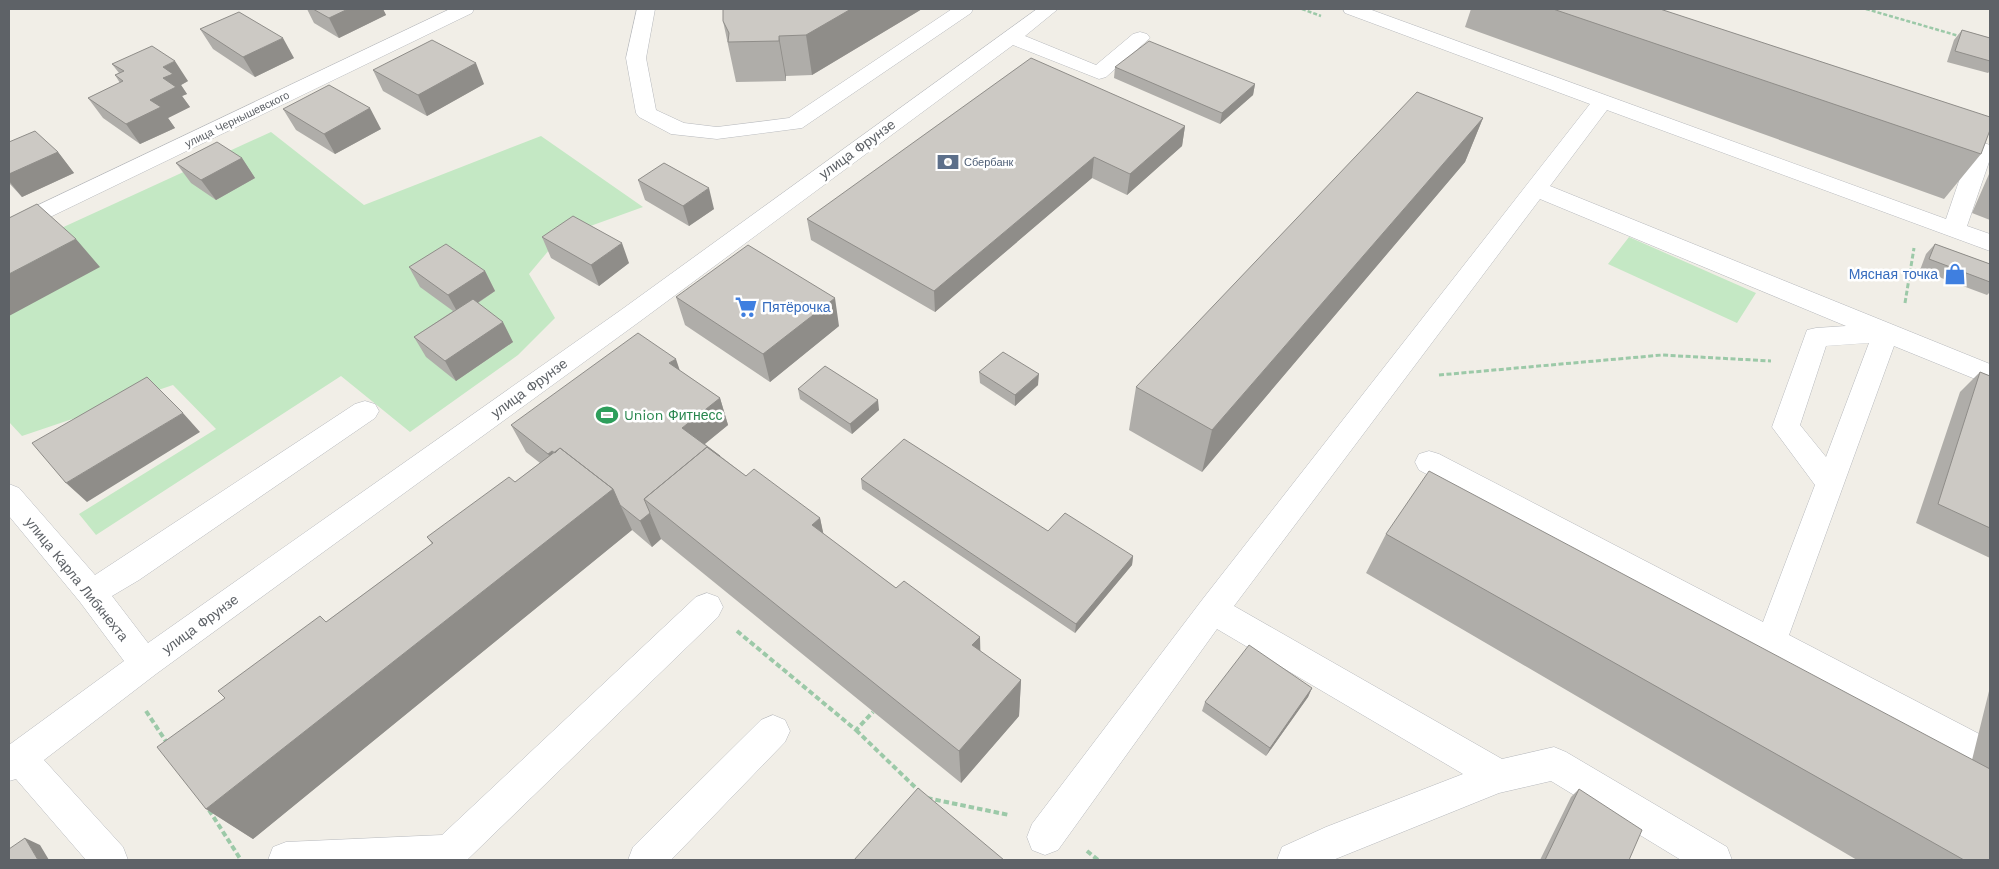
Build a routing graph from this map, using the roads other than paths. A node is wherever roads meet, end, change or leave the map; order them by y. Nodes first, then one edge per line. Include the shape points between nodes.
1 (465, 9) edge
2 (646, 9) edge
3 (964, 9) edge
4 (1048, 9) edge
5 (1358, 10) edge
6 (1010, 37) junction
7 (1140, 38) dead end
8 (1604, 101) junction
9 (1978, 148) edge
10 (1536, 189) junction
11 (9, 228) edge
12 (1954, 230) junction
13 (1990, 243) edge
14 (1893, 335) junction
15 (1990, 375) edge
16 (365, 411) dead end
17 (1429, 462) dead end
18 (1830, 483) junction
19 (9, 496) edge
20 (91, 593) junction
21 (708, 606) dead end
22 (1213, 610) junction
23 (1771, 642) junction
24 (145, 664) junction
25 (773, 732) dead end
26 (1975, 749) dead end
27 (14, 761) edge
28 (1499, 776) junction
29 (1050, 831) road end
30 (451, 857) edge
31 (110, 860) edge
32 (286, 860) edge
33 (646, 860) edge
34 (1295, 860) edge
35 (1714, 860) edge

1 - 11 street, улица Чернышевского
2 - 3 street via 636,58 646,113 679,129 717,133 795,124
4 - 6 street, улица Фрунзе
5 - 8 street
6 - 7 street via 1099,73
6 - 24 street, улица Фрунзе via 630,316
8 - 10 street
8 - 12 street
9 - 12 street
10 - 14 street
10 - 22 street
12 - 13 street
14 - 15 street
14 - 18 street
14 - 18 street via 1816,337 1786,427
16 - 20 street
17 - 23 street
18 - 23 street
19 - 20 street, улица Карла Либкнехта
20 - 24 street, улица Карла Либкнехта
21 - 30 street
22 - 28 street
22 - 29 street
23 - 26 street
24 - 27 street, улица Фрунзе
25 - 33 street
27 - 31 street
28 - 34 street
28 - 35 street via 1554,764
30 - 32 street

